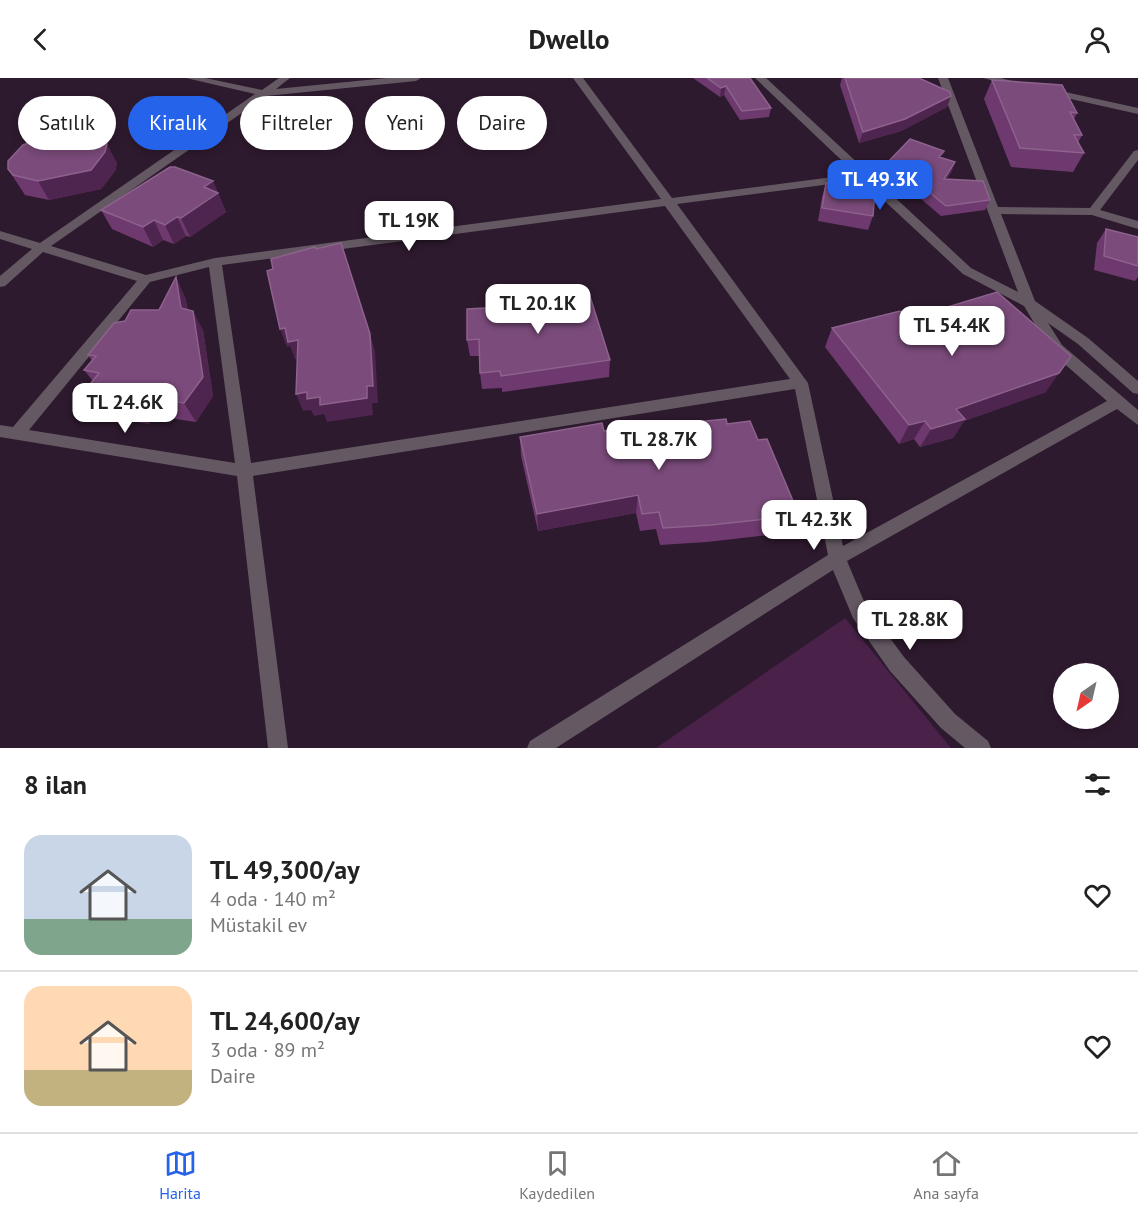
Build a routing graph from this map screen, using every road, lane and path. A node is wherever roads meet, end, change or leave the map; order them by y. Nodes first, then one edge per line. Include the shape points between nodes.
1 (191, 78) edge
2 (285, 78) edge
3 (416, 78) edge
4 (578, 78) edge
5 (760, 78) edge
6 (944, 78) edge
7 (988, 78) edge
8 (263, 93) junction
9 (1138, 111) edge
10 (1138, 153) edge
11 (865, 176) junction
12 (667, 203) junction
13 (994, 210) junction
14 (1093, 212) junction
15 (1138, 225) edge
16 (0, 236) edge
17 (39, 249) junction
18 (215, 262) junction
19 (146, 279) junction
20 (0, 283) edge
21 (1029, 303) junction
22 (801, 383) junction
23 (1138, 389) edge
24 (1119, 402) junction
25 (1138, 419) edge
26 (0, 431) edge
27 (17, 434) junction
28 (244, 471) junction
29 (837, 558) junction
30 (278, 748) edge
31 (537, 748) edge
32 (981, 748) edge

1 - 8 street
2 - 8 street
3 - 8 street
4 - 12 street
5 - 11 street
6 - 13 street
7 - 9 street
8 - 17 street
10 - 14 street
11 - 12 street
11 - 21 street via 967,271
12 - 18 street
12 - 22 street
13 - 14 street
13 - 21 street
14 - 15 street
16 - 17 street
17 - 19 street
17 - 20 street
18 - 19 street
18 - 28 street
19 - 27 street
21 - 23 street via 1083,341
21 - 24 street via 1057,349
22 - 28 street
22 - 29 street
24 - 25 street
24 - 29 street
26 - 27 street
27 - 28 street
28 - 30 street
29 - 31 street
29 - 32 street via 859,612 897,664 948,721

